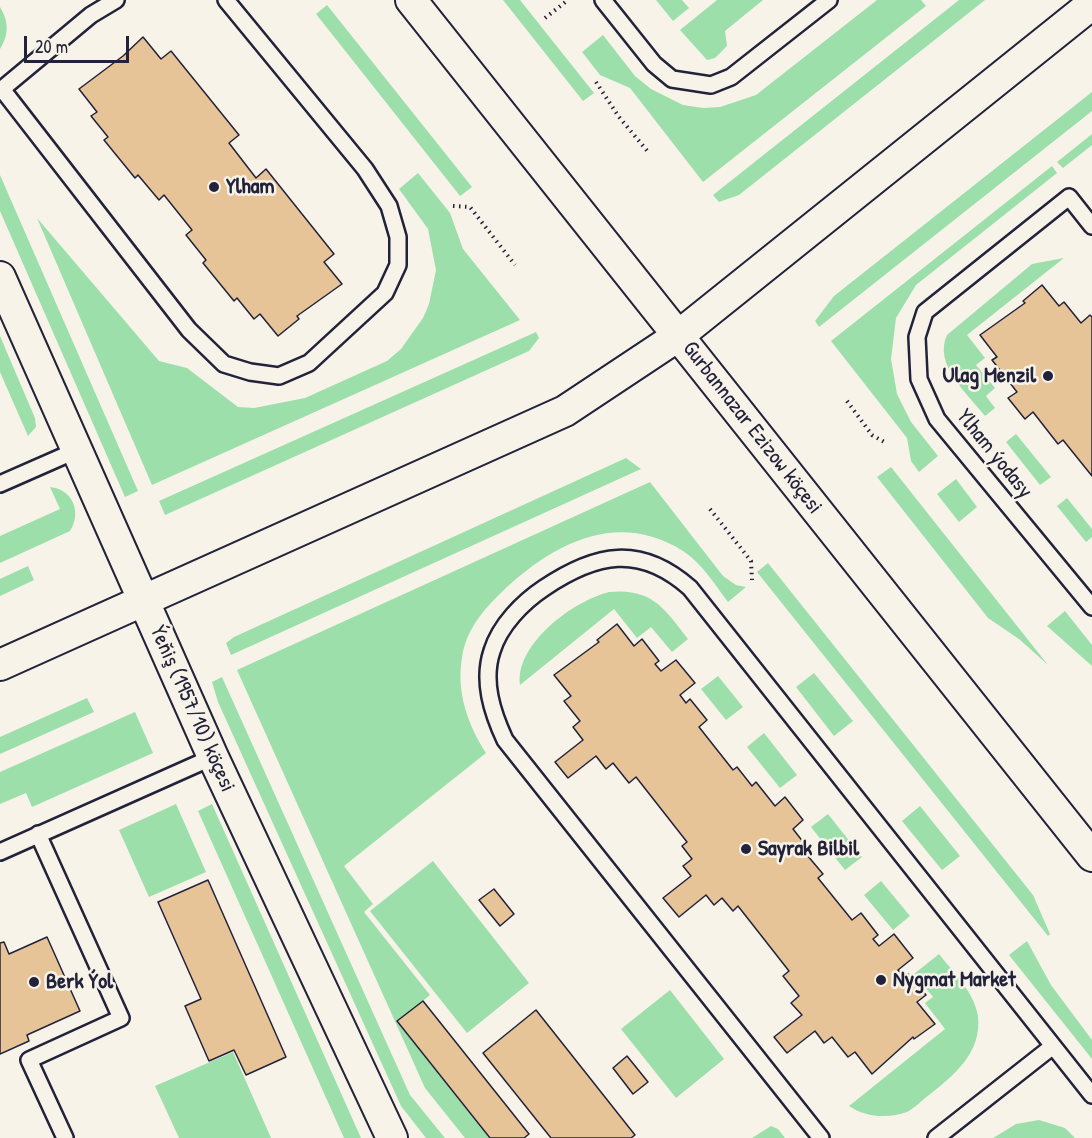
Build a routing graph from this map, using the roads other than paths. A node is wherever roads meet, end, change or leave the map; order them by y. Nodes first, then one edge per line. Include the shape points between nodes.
1 (116, 0) edge
2 (226, 0) edge
3 (411, 0) edge
4 (603, 0) edge
5 (829, 0) edge
6 (1092, 4) edge
7 (1, 90) edge
8 (1092, 226) edge
9 (0, 277) edge
10 (678, 336) junction
11 (75, 451) junction
12 (0, 484) edge
13 (143, 602) junction
14 (1092, 607) edge
15 (0, 665) edge
16 (213, 757) junction
17 (38, 834) junction
18 (0, 852) edge
19 (1092, 856) edge
20 (1053, 1046) junction
21 (1092, 1095) edge
22 (65, 1138) edge
23 (392, 1138) edge
24 (821, 1138) edge
25 (936, 1138) edge

1 - 7 lane via 91,15
2 - 7 lane via 365,170 389,207 398,237 398,265 385,293 309,363 279,376 224,364 189,330
3 - 10 street, Gurbannazar Ezizow köçesi
4 - 5 lane via 654,64 672,79 711,85 731,77
6 - 10 street
8 - 14 lane, Ylham ýodasy via 1069,197 925,312 917,337 919,379 937,419
9 - 11 street, Ýeňiş (1957/10) köçesi
10 - 13 street via 565,411
10 - 19 street, Gurbannazar Ezizow köçesi
11 - 12 lane
11 - 13 street, Ýeňiş (1957/10) köçesi
13 - 15 street
13 - 16 street, Ýeňiş (1957/10) köçesi
16 - 17 lane
16 - 23 street, Ýeňiş (1957/10) köçesi
17 - 18 lane
17 - 22 lane via 121,1018 29,1060
20 - 21 lane
20 - 24 lane via 690,588 671,571 651,562 618,558 592,561 527,599 509,620 492,650 488,681 491,711 504,740
20 - 25 lane

